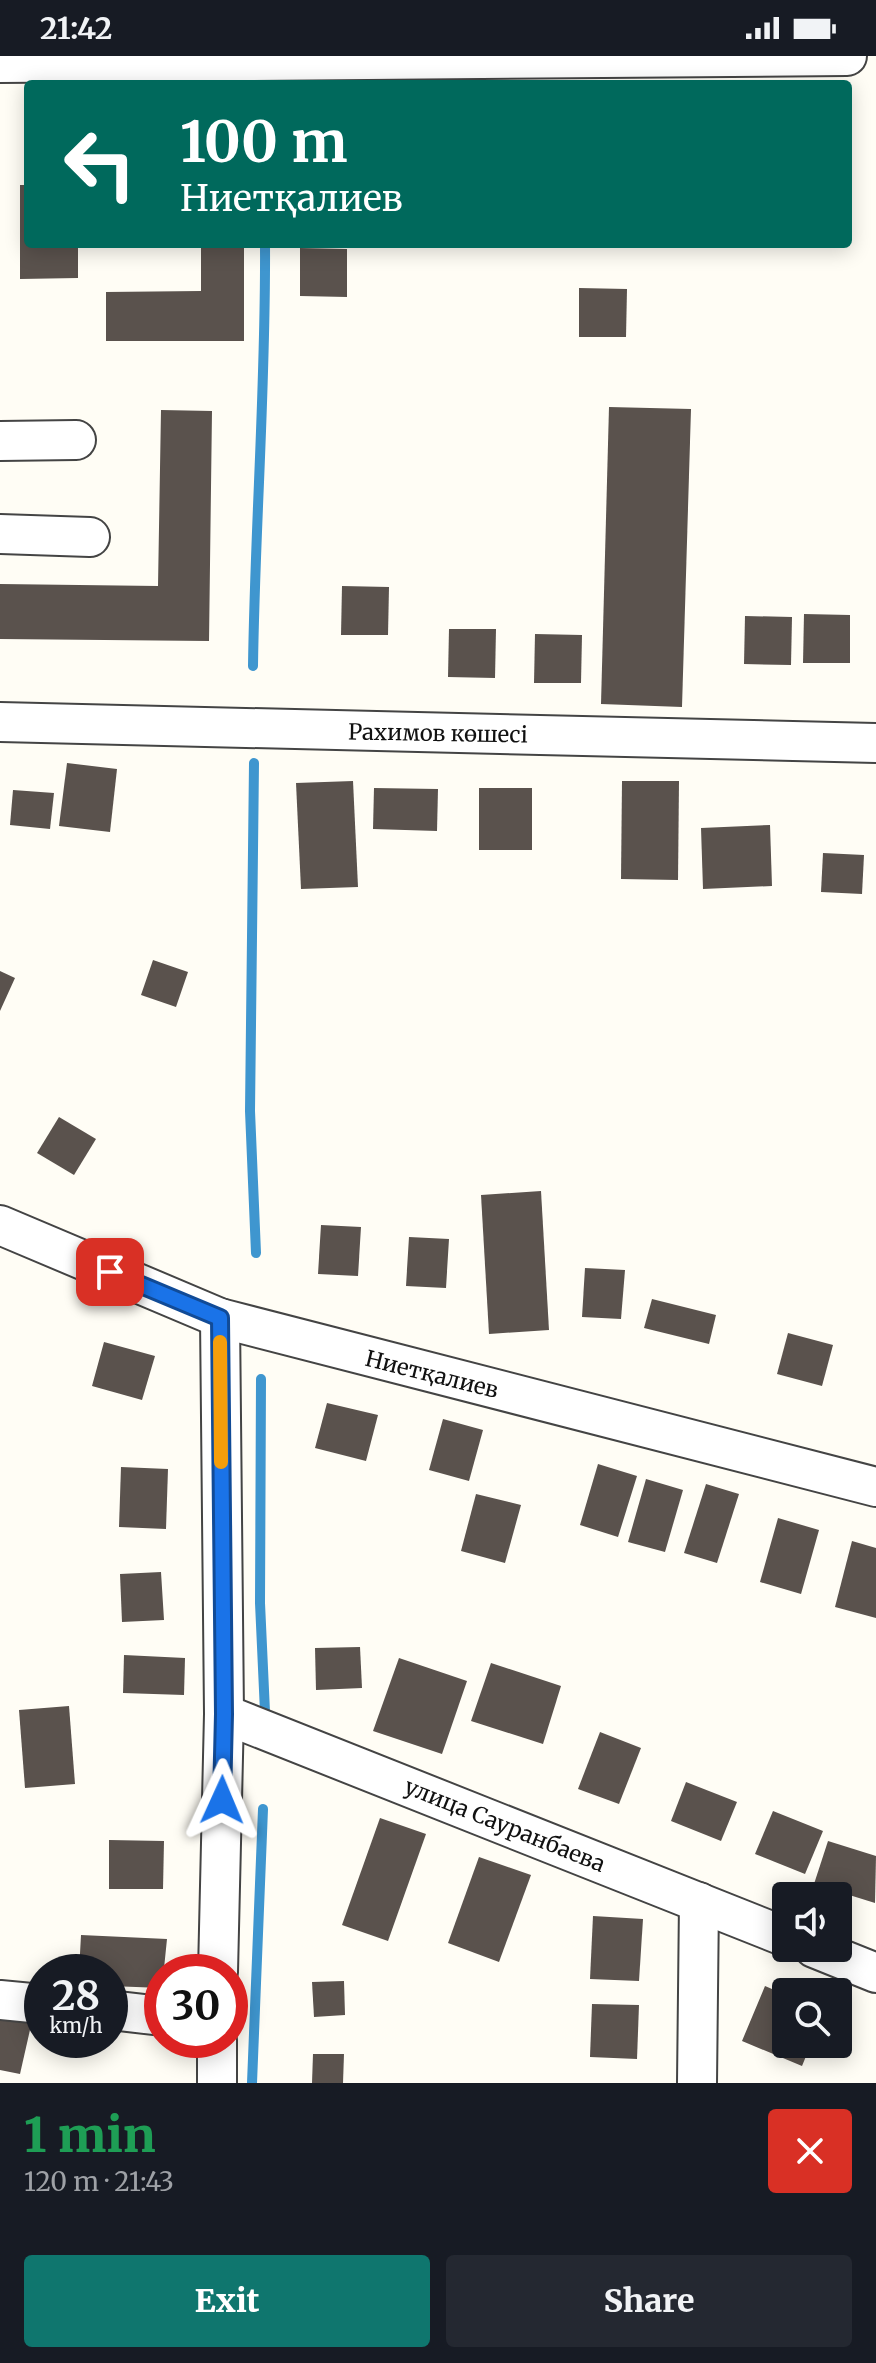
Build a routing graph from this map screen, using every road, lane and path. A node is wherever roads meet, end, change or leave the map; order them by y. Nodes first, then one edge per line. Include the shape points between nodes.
1 (847, 56) edge
2 (0, 63) edge
3 (76, 440) dead end
4 (0, 441) edge
5 (0, 534) edge
6 (90, 537) dead end
7 (0, 722) edge
8 (876, 743) edge
9 (0, 1225) edge
10 (220, 1318) junction
11 (876, 1487) edge
12 (224, 1714) junction
13 (699, 1902) junction
14 (772, 1931) edge
15 (218, 1954) edge
16 (849, 1962) edge
17 (876, 1973) edge
18 (0, 2000) edge
19 (24, 2002) edge
20 (217, 2058) edge
21 (217, 2083) edge
22 (697, 2083) edge

1 - 2 street
3 - 4 street
5 - 6 street
7 - 8 street, Рахимов көшесі
9 - 10 street, Ниетқалиев
10 - 11 street, Ниетқалиев
10 - 12 street
12 - 13 street, улица Сауранбаева
12 - 15 street
13 - 14 street, улица Сауранбаева
13 - 22 street
16 - 17 street
18 - 19 street
20 - 21 street

